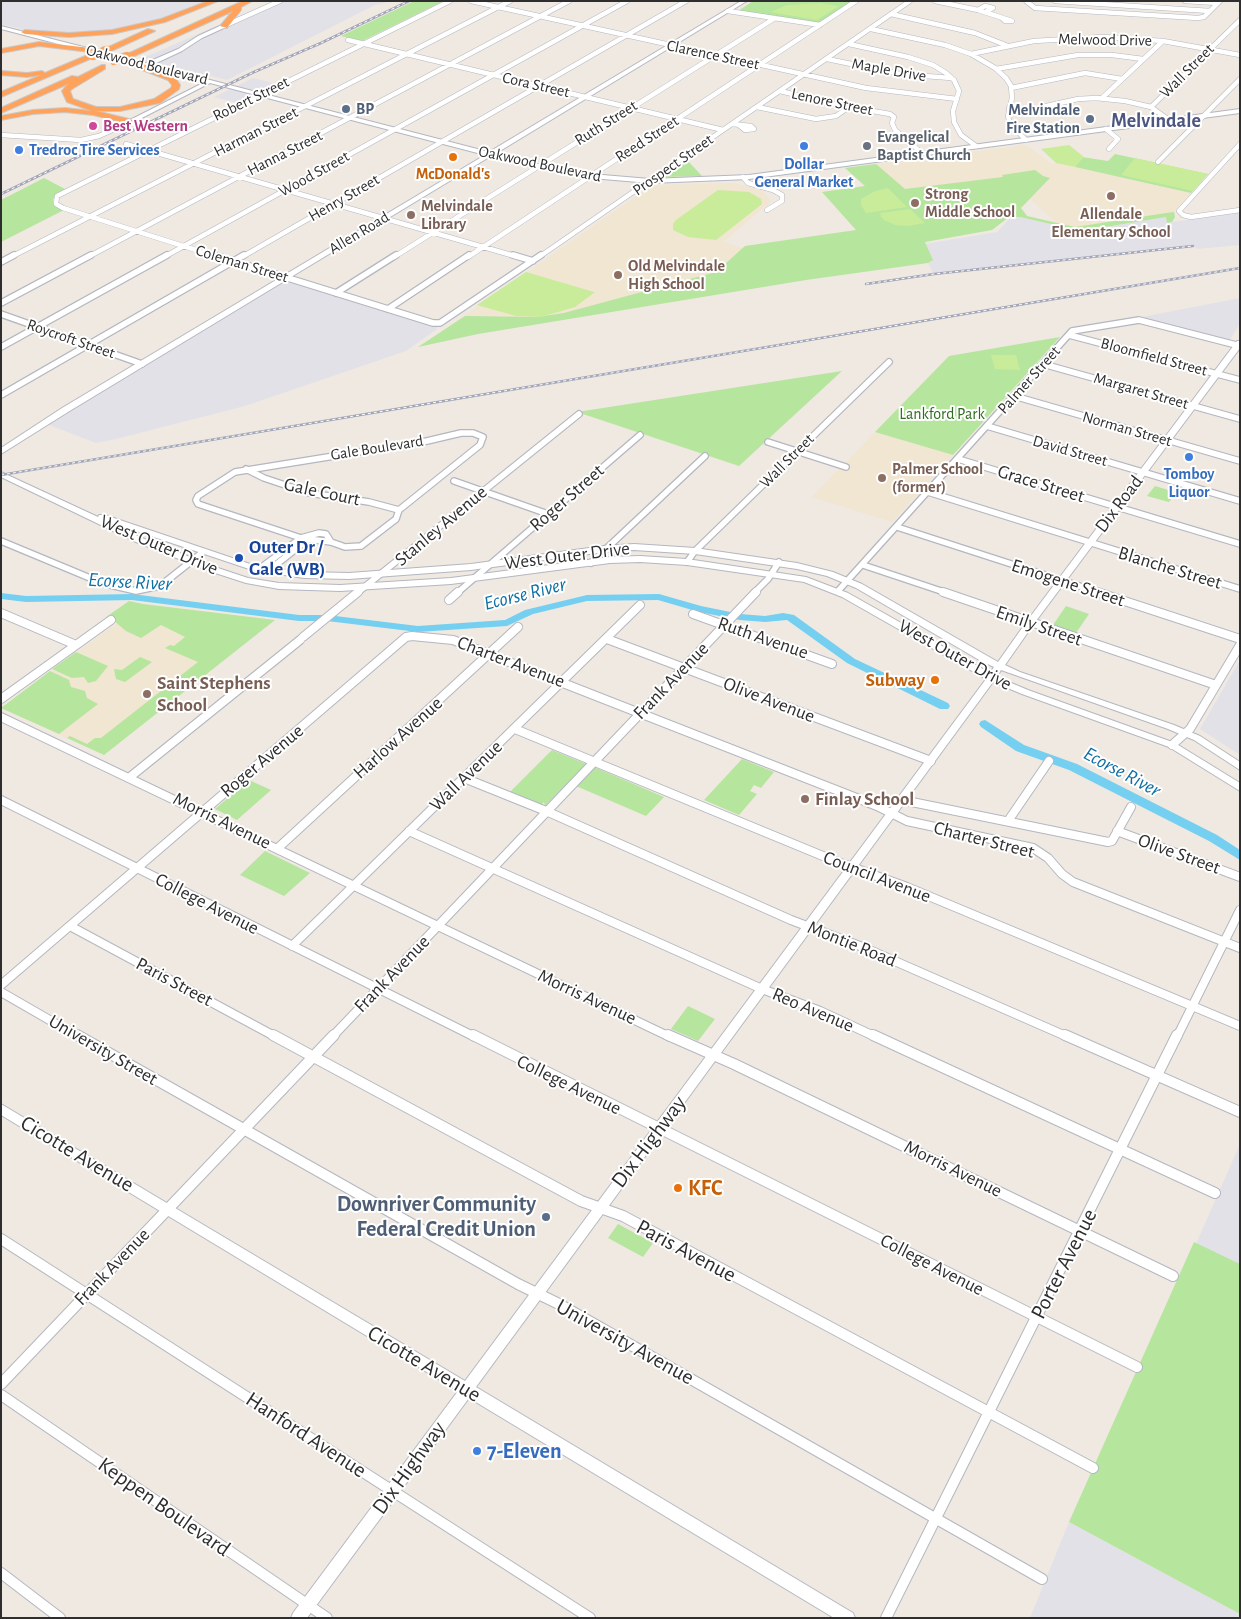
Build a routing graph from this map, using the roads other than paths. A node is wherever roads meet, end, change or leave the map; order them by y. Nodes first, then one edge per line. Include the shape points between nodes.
1 (215, 1) edge
2 (220, 1) edge
3 (250, 1) edge
4 (256, 1) edge
5 (280, 1) edge
6 (450, 1) edge
7 (470, 1) edge
8 (510, 1) edge
9 (569, 1) edge
10 (627, 1) edge
11 (686, 1) edge
12 (744, 1) edge
13 (856, 1) edge
14 (910, 1) edge
15 (935, 1) edge
16 (1026, 1) edge
17 (1055, 1) edge
18 (1185, 1) edge
19 (1219, 2) edge
20 (498, 7) junction
21 (240, 9) junction
22 (978, 10) junction
23 (728, 11) junction
24 (1210, 11) junction
25 (985, 12) junction
26 (252, 14) junction
27 (892, 14) junction
28 (540, 17) junction
29 (775, 18) junction
30 (1002, 18) dead end
31 (1240, 20) edge
32 (820, 25) junction
33 (224, 26) junction
34 (582, 26) junction
35 (1, 27) edge
36 (871, 28) junction
37 (25, 32) junction
38 (34, 35) junction
39 (626, 36) junction
40 (348, 40) dead end
41 (1163, 41) junction
42 (1, 44) edge
43 (363, 44) junction
44 (849, 44) junction
45 (670, 46) junction
46 (1008, 46) junction
47 (1210, 49) junction
48 (1, 51) edge
49 (92, 53) junction
50 (407, 54) junction
51 (971, 54) junction
52 (1240, 55) edge
53 (715, 56) junction
54 (126, 58) junction
55 (827, 59) junction
56 (1143, 59) junction
57 (147, 65) junction
58 (449, 65) junction
59 (759, 65) junction
60 (67, 66) junction
61 (102, 67) junction
62 (996, 69) junction
63 (1, 73) edge
64 (804, 74) junction
65 (493, 75) junction
66 (195, 77) junction
67 (952, 78) junction
68 (1122, 79) junction
69 (1240, 79) edge
70 (210, 80) junction
71 (539, 86) junction
72 (1011, 88) junction
73 (780, 91) junction
74 (186, 94) junction
75 (262, 94) junction
76 (1, 95) edge
77 (585, 97) junction
78 (1102, 98) junction
79 (957, 99) junction
80 (306, 106) junction
81 (757, 107) junction
82 (849, 107) junction
83 (1151, 107) junction
84 (630, 108) junction
85 (1009, 108) junction
86 (1, 111) edge
87 (1240, 111) edge
88 (1203, 116) junction
89 (1, 118) edge
90 (352, 118) junction
91 (676, 119) junction
92 (1169, 120) junction
93 (130, 122) junction
94 (732, 124) junction
95 (740, 126) dead end
96 (1106, 129) junction
97 (395, 130) junction
98 (723, 130) junction
99 (1, 135) edge
100 (1026, 140) junction
101 (442, 142) junction
102 (126, 144) dead end
103 (1240, 144) edge
104 (976, 146) junction
105 (148, 150) junction
106 (1109, 150) dead end
107 (922, 153) junction
108 (490, 154) junction
109 (1158, 162) dead end
110 (194, 163) junction
111 (537, 166) junction
112 (239, 176) junction
113 (591, 176) junction
114 (746, 177) junction
115 (650, 181) junction
116 (286, 190) junction
117 (55, 201) joint
118 (334, 204) junction
119 (767, 210) dead end
120 (1240, 210) edge
121 (90, 216) junction
122 (384, 218) junction
123 (136, 231) junction
124 (433, 232) junction
125 (185, 246) junction
126 (482, 246) junction
127 (533, 261) junction
128 (1, 262) edge
129 (234, 262) junction
130 (285, 278) junction
131 (336, 293) junction
132 (1, 303) edge
133 (388, 309) junction
134 (1, 314) edge
135 (433, 323) joint
136 (38, 327) junction
137 (1069, 335) junction
138 (89, 345) junction
139 (1239, 345) edge
140 (1, 347) edge
141 (889, 362) dead end
142 (142, 364) junction
143 (1043, 364) junction
144 (1217, 374) junction
145 (1240, 380) edge
146 (1, 396) edge
147 (1014, 396) junction
148 (1193, 406) junction
149 (579, 414) dead end
150 (1240, 419) edge
151 (987, 426) junction
152 (640, 435) dead end
153 (1167, 440) junction
154 (768, 442) dead end
155 (1, 452) edge
156 (797, 452) junction
157 (705, 456) dead end
158 (958, 459) junction
159 (1240, 461) edge
160 (846, 467) dead end
161 (246, 469) junction
162 (1143, 472) junction
163 (1, 474) edge
164 (16, 480) junction
165 (454, 481) dead end
166 (1, 483) edge
167 (484, 490) junction
168 (928, 492) junction
169 (1240, 501) edge
170 (1117, 507) junction
171 (399, 510) junction
172 (86, 513) junction
173 (548, 514) junction
174 (897, 528) junction
175 (304, 539) junction
176 (1, 541) edge
177 (1090, 543) junction
178 (1240, 544) edge
179 (604, 549) junction
180 (695, 551) junction
181 (203, 552) junction
182 (192, 561) junction
183 (687, 562) junction
184 (779, 562) junction
185 (591, 563) junction
186 (863, 565) junction
187 (489, 566) junction
188 (264, 570) junction
189 (384, 574) junction
190 (772, 574) junction
191 (473, 579) junction
192 (848, 581) junction
193 (1061, 581) junction
194 (367, 587) junction
195 (1240, 589) edge
196 (838, 591) junction
197 (449, 600) dead end
198 (640, 605) dead end
199 (1, 613) edge
200 (693, 614) dead end
201 (110, 620) dead end
202 (1030, 623) junction
203 (725, 625) junction
204 (518, 627) dead end
205 (409, 636) joint
206 (607, 639) junction
207 (1240, 639) edge
208 (76, 645) junction
209 (1240, 645) edge
210 (974, 653) junction
211 (490, 654) junction
212 (960, 662) junction
213 (832, 664) dead end
214 (1000, 666) junction
215 (684, 668) junction
216 (992, 678) junction
217 (1035, 680) junction
218 (562, 682) junction
219 (1216, 685) junction
220 (1025, 692) junction
221 (2, 696) edge
222 (609, 700) joint
223 (1090, 700) junction
224 (1082, 712) junction
225 (640, 713) junction
226 (1, 716) edge
227 (515, 728) junction
228 (1185, 733) junction
229 (1172, 744) junction
230 (931, 761) junction
231 (1049, 761) dead end
232 (595, 762) junction
233 (1240, 767) edge
234 (130, 777) junction
235 (464, 778) junction
236 (1240, 788) edge
237 (1, 800) edge
238 (902, 800) junction
239 (1131, 807) dead end
240 (546, 811) junction
241 (201, 813) junction
242 (892, 813) junction
243 (1008, 821) junction
244 (410, 831) junction
245 (1117, 831) junction
246 (278, 848) junction
247 (853, 866) junction
248 (136, 868) junction
249 (494, 868) junction
250 (1240, 877) edge
251 (354, 886) junction
252 (1240, 910) edge
253 (70, 926) junction
254 (438, 926) junction
255 (809, 926) junction
256 (1224, 942) junction
257 (292, 946) junction
258 (1240, 948) edge
259 (1, 985) edge
260 (762, 989) junction
261 (378, 990) junction
262 (1, 992) edge
263 (1192, 1007) junction
264 (1240, 1026) edge
265 (278, 1037) joint
266 (714, 1056) junction
267 (313, 1057) junction
268 (1157, 1076) junction
269 (1, 1109) edge
270 (206, 1109) joint
271 (1240, 1112) edge
272 (244, 1130) junction
273 (659, 1130) junction
274 (1120, 1150) junction
275 (1215, 1193) dead end
276 (169, 1209) junction
277 (600, 1209) junction
278 (1081, 1231) junction
279 (1, 1239) edge
280 (1173, 1276) dead end
281 (87, 1293) junction
282 (538, 1293) junction
283 (1038, 1318) junction
284 (1137, 1367) dead end
285 (1, 1384) edge
286 (467, 1389) junction
287 (1, 1394) edge
288 (990, 1413) junction
289 (1093, 1468) dead end
290 (392, 1491) junction
291 (937, 1520) junction
292 (1, 1573) edge
293 (1042, 1579) dead end
294 (308, 1605) junction
295 (60, 1618) edge
296 (298, 1618) edge
297 (327, 1618) edge
298 (590, 1618) edge
299 (848, 1618) edge
300 (886, 1618) edge

1 - 37 highway via 163,21 112,32 76,35
2 - 49 highway, bridge
3 - 54 highway
4 - 21 highway
5 - 26 street
6 - 43 street, Robert Street
7 - 20 street, Clarence Street
8 - 20 street, Harman Street
9 - 28 street, Hanna Street
10 - 34 street, Wood Street
11 - 39 street, Henry Street
12 - 23 main road, Allen Road
13 - 32 street, Reed Street
14 - 27 street, Prospect Street
15 - 22 street
16 - 24 street via 1035,8 1198,18
17 - 24 street
18 - 19 street
19 - 24 street
20 - 28 street, Clarence Street
20 - 50 street, Harman Street
21 - 26 highway via 240,14
21 - 33 highway
22 - 25 street
22 - 25 street via 985,6 993,8
23 - 29 street
23 - 45 main road, Allen Road
25 - 30 street
26 - 33 street
27 - 36 street, Prospect Street
27 - 46 street via 969,31
28 - 34 street, Clarence Street
28 - 58 street, Hanna Street
29 - 32 street
29 - 53 street, Ruth Street
31 - 47 street, Wall Street
32 - 59 street, Reed Street
33 - 57 main road
34 - 39 street, Clarence Street
34 - 65 street, Wood Street
35 - 37 main road, Oakwood Boulevard
36 - 44 street, Prospect Street
36 - 51 street
37 - 38 main road, Oakwood Boulevard
38 - 42 highway
38 - 49 main road, Oakwood Boulevard
39 - 45 street, Clarence Street
39 - 71 street, Henry Street
40 - 43 street, Cora Street
41 - 46 street, Melwood Drive via 1083,37
41 - 47 street, Melwood Drive
41 - 56 street
43 - 50 street, Cora Street
43 - 75 street, Robert Street
44 - 55 street, Prospect Street
44 - 67 street via 917,59
45 - 53 street, Clarence Street
45 - 77 main road, Allen Road
46 - 51 street, Melwood Drive
47 - 52 street, Melwood Drive
47 - 83 street, Wall Street
48 - 49 highway via 39,44
49 - 54 main road, Oakwood Boulevard
49 - 60 highway
50 - 58 street, Cora Street
50 - 80 street, Harman Street
51 - 62 street
53 - 59 street, Clarence Street
53 - 84 street, Ruth Street
54 - 57 main road, Oakwood Boulevard
54 - 61 highway, bridge
54 - 61 highway via 171,78 175,89 156,101 120,109 95,109 70,100 66,91 69,87
55 - 64 street, Prospect Street
55 - 67 street, Maple Drive via 900,74
56 - 62 street via 1078,55
56 - 68 street
57 - 66 main road, Oakwood Boulevard
58 - 65 street, Cora Street
58 - 90 street, Hanna Street
59 - 64 street, Clarence Street
59 - 91 street, Reed Street
60 - 63 highway via 27,75
60 - 76 highway
61 - 86 highway
62 - 72 street via 1008,80
64 - 73 street, Prospect Street
64 - 79 street, Clarence Street via 887,92
65 - 71 street, Cora Street
65 - 97 street, Wood Street
66 - 70 main road, Oakwood Boulevard
66 - 74 main road via 196,85
67 - 79 street via 958,88
68 - 72 street via 1085,73
68 - 78 street
69 - 88 street
70 - 74 main road
70 - 75 main road, Oakwood Boulevard
71 - 77 street, Cora Street
71 - 101 street, Henry Street
72 - 85 street
73 - 81 street, Prospect Street
73 - 82 street, Lenore Street
74 - 93 main road
75 - 80 main road, Oakwood Boulevard
75 - 105 street, Robert Street
77 - 84 street, Cora Street
77 - 108 main road, Allen Road
78 - 83 street
78 - 85 street via 1078,99 1033,109
79 - 104 street via 952,111 954,122 961,135
80 - 90 main road, Oakwood Boulevard
80 - 110 street, Harman Street
81 - 82 street via 816,119 836,116
81 - 94 street, Prospect Street
82 - 107 street, Lenore Street via 892,115 895,130
83 - 92 street, Wall Street
84 - 91 street, Cora Street
84 - 111 street, Ruth Street
85 - 100 street via 1010,124
87 - 88 main road, Oakwood Boulevard
88 - 92 main road, Oakwood Boulevard
88 - 109 street
89 - 93 highway via 71,110
90 - 97 main road, Oakwood Boulevard
90 - 112 street, Hanna Street
91 - 98 street, Cora Street
91 - 113 street, Reed Street
92 - 96 main road, Oakwood Boulevard
93 - 99 street via 81,140
94 - 95 street
94 - 98 street, Prospect Street
96 - 100 main road, Oakwood Boulevard
96 - 106 street via 1118,139
97 - 101 main road, Oakwood Boulevard
97 - 116 street, Wood Street
98 - 115 street, Prospect Street
100 - 104 main road, Oakwood Boulevard
101 - 108 main road, Oakwood Boulevard
101 - 118 street, Henry Street
102 - 105 street
103 - 120 street via 1179,210 1183,215 1194,217
104 - 107 main road, Oakwood Boulevard
105 - 110 street
105 - 117 street, Robert Street via 65,191
107 - 114 main road, Oakwood Boulevard
108 - 111 main road, Oakwood Boulevard
108 - 122 main road, Allen Road
110 - 112 street
110 - 121 street, Harman Street
111 - 113 main road, Oakwood Boulevard
111 - 124 street, Ruth Street
112 - 116 street
112 - 123 street, Hanna Street
113 - 115 main road, Oakwood Boulevard
113 - 126 street, Reed Street
114 - 115 main road, Oakwood Boulevard
114 - 119 street via 748,183 779,192 783,197 782,202
115 - 127 street, Prospect Street
116 - 118 street
116 - 125 street, Wood Street
117 - 121 street, Coleman Street via 59,206
118 - 122 street
118 - 129 street, Henry Street
121 - 123 street, Coleman Street
121 - 128 street, Harman Street
122 - 124 street
122 - 130 main road, Allen Road
123 - 125 street, Coleman Street
123 - 132 street, Hanna Street
124 - 126 street
124 - 131 street, Ruth Street
125 - 129 street, Coleman Street
125 - 136 street, Wood Street
126 - 127 street
126 - 133 street, Reed Street
127 - 135 street, Prospect Street via 443,322
129 - 130 street, Coleman Street
129 - 138 street, Henry Street
130 - 131 street, Coleman Street
130 - 142 main road, Allen Road
131 - 133 street, Coleman Street
133 - 135 street, Coleman Street
134 - 136 street, Roycroft Street
136 - 138 street, Roycroft Street
136 - 140 street, Wood Street
137 - 139 street via 1072,331 1137,320
137 - 143 street, Palmer Street
137 - 144 street, Bloomfield Street
138 - 142 street, Roycroft Street
138 - 146 street, Henry Street
139 - 144 main road, Dix Road
141 - 156 street, Wall Street
142 - 155 main road, Allen Road
143 - 147 street, Palmer Street
143 - 148 street, Margaret Street
144 - 145 street, Bloomfield Street
144 - 148 main road, Dix Road
147 - 151 street, Palmer Street
147 - 153 street, Norman Street
148 - 150 street, Margaret Street
148 - 153 main road, Dix Road
149 - 167 street, Stanley Avenue
151 - 158 street, Palmer Street
151 - 162 street, David Street
152 - 173 street, Roger Street
153 - 159 street, Norman Street
153 - 162 main road, Dix Road
154 - 156 street
156 - 160 street
156 - 180 street, Wall Street
157 - 179 street
158 - 168 street, Palmer Street
158 - 170 street, Grace Street
161 - 171 street, Gale Court via 309,493
161 - 171 street, Gale Boulevard via 461,433 483,437 480,445
161 - 175 street, Gale Boulevard via 235,472 198,496 196,502
162 - 169 street, David Street
162 - 170 main road, Dix Road
163 - 164 main road
164 - 166 main road
164 - 172 main road
165 - 167 street
167 - 173 street
167 - 189 street, Stanley Avenue
168 - 174 street, Palmer Street
168 - 177 street, Blanche Street
170 - 177 main road, Dix Road
170 - 178 street, Grace Street
171 - 175 street, Gale Boulevard via 396,519 361,546 345,547 331,542 323,533 314,533
172 - 181 main road, West Outer Drive
172 - 182 main road, West Outer Drive via 139,540
173 - 187 street, Roger Street
174 - 186 street, Palmer Street
174 - 193 street, Emogene Street
175 - 188 street, Gale Boulevard
176 - 182 street via 102,583 127,590 145,591 160,586
177 - 193 main road, Dix Road
177 - 195 street, Blanche Street
179 - 180 main road, West Outer Drive via 634,547
179 - 185 street
179 - 187 main road, West Outer Drive
180 - 183 street, Wall Street
180 - 184 main road, West Outer Drive
181 - 182 street
181 - 188 main road, West Outer Drive
182 - 194 main road, West Outer Drive via 229,575 267,584
183 - 185 main road, West Outer Drive via 640,559
183 - 190 main road, West Outer Drive
184 - 190 street, Frank Avenue
184 - 192 main road, West Outer Drive
185 - 191 main road, West Outer Drive
186 - 192 street, Palmer Street
186 - 202 street, Emily Street
187 - 189 main road, West Outer Drive
187 - 191 street, Roger Street
188 - 189 main road, West Outer Drive via 316,576
189 - 194 street, Stanley Avenue
190 - 196 main road, West Outer Drive via 806,580
190 - 203 street, Frank Avenue
191 - 194 main road, West Outer Drive
191 - 197 street, Roger Street
192 - 196 street, Palmer Street
192 - 210 main road, West Outer Drive
193 - 202 main road, Dix Road
193 - 207 street, Emogene Street
194 - 234 street, Stanley Avenue
196 - 212 main road, West Outer Drive
198 - 206 street, Wall Avenue
199 - 208 street
200 - 203 street, Ruth Avenue
201 - 208 street
202 - 214 main road, Dix Road
202 - 219 street, Emily Street
203 - 213 street, Ruth Avenue
203 - 215 street, Frank Avenue
204 - 211 street, Harlow Avenue
205 - 211 street, Charter Avenue via 450,639
205 - 241 street, Roger Avenue
206 - 215 street, Olive Avenue
206 - 218 street, Wall Avenue
208 - 221 street
209 - 219 street
210 - 212 main road
210 - 214 main road, West Outer Drive
211 - 218 street, Charter Avenue
211 - 246 street, Harlow Avenue
212 - 216 main road, West Outer Drive
214 - 216 main road, Dix Highway
214 - 217 main road, West Outer Drive
215 - 225 street, Frank Avenue
215 - 230 street, Olive Avenue
216 - 220 main road, West Outer Drive
216 - 230 main road, Dix Highway
217 - 220 main road
217 - 223 main road, West Outer Drive
218 - 222 street, Charter Avenue
218 - 227 street, Wall Avenue
219 - 228 street
220 - 224 main road, West Outer Drive
222 - 225 street, Charter Street
223 - 224 main road
223 - 228 main road, West Outer Drive
224 - 229 main road, West Outer Drive
225 - 232 street, Frank Avenue
225 - 242 street, Charter Street
226 - 234 street, Morris Avenue
227 - 232 street, Council Avenue
227 - 235 street, Wall Avenue
228 - 229 street
228 - 233 main road, West Outer Drive
229 - 236 main road, West Outer Drive
230 - 238 main road, Dix Highway
231 - 243 street
232 - 240 street, Frank Avenue
232 - 247 street, Council Avenue
234 - 241 street, Morris Avenue
235 - 240 street, Montie Road
235 - 244 street, Wall Avenue
237 - 248 street, College Avenue
238 - 242 main road, Dix Highway
238 - 243 street
239 - 245 street
240 - 249 street, Frank Avenue
240 - 255 street, Montie Road
241 - 246 street, Morris Avenue
241 - 248 street, Roger Avenue
242 - 247 main road, Dix Highway
242 - 256 street, Charter Street via 908,821 1033,848 1073,882
243 - 245 street via 1110,842
244 - 249 street, Reo Avenue
244 - 251 street, Wall Avenue
245 - 250 street, Olive Street
246 - 251 street, Morris Avenue
247 - 255 main road, Dix Highway
247 - 263 street, Council Avenue
248 - 253 street, Roger Avenue
248 - 257 street, College Avenue
249 - 254 street, Frank Avenue
249 - 260 street, Reo Avenue
251 - 254 street, Morris Avenue
251 - 257 street, Wall Avenue
252 - 256 street, Porter Avenue
253 - 259 street, Roger Avenue
253 - 265 street, Paris Street
254 - 261 street, Frank Avenue
254 - 266 street, Morris Avenue
255 - 260 main road, Dix Highway
255 - 268 street, Montie Road
256 - 258 street, Charter Street
256 - 263 street, Porter Avenue
257 - 261 street, College Avenue
260 - 266 main road, Dix Highway
260 - 274 street, Reo Avenue via 820,1011
261 - 267 street, Frank Avenue
261 - 273 street, College Avenue
262 - 270 street, University Street
263 - 264 street, Council Avenue
263 - 268 street, Porter Avenue
265 - 267 street, Paris Avenue
266 - 273 main road, Dix Highway
266 - 278 street, Morris Avenue
267 - 272 street, Frank Avenue
267 - 277 street, Paris Avenue
268 - 271 street, Montie Road
268 - 274 street, Porter Avenue
269 - 276 main road, Cicotte Avenue
270 - 272 street, University Avenue
272 - 276 street, Frank Avenue
272 - 282 street, University Avenue
273 - 277 main road, Dix Highway
273 - 283 street, College Avenue
274 - 275 street, Reo Avenue
274 - 278 street, Porter Avenue
276 - 281 street, Frank Avenue
276 - 286 main road, Cicotte Avenue
277 - 282 main road, Dix Highway
277 - 288 street, Paris Avenue via 622,1216
278 - 280 street, Morris Avenue
278 - 283 street, Porter Avenue
279 - 281 street, Hanford Avenue
281 - 285 street, Frank Avenue
281 - 290 street, Hanford Avenue
282 - 286 main road, Dix Highway
282 - 291 street, University Avenue
283 - 284 street, College Avenue
283 - 288 street, Porter Avenue
286 - 290 main road, Dix Highway
286 - 299 main road, Cicotte Avenue
287 - 294 street, Keppen Boulevard
288 - 289 street, Paris Avenue
288 - 291 street, Porter Avenue
290 - 294 main road, Dix Highway
290 - 298 street, Hanford Avenue
291 - 293 street, University Avenue
291 - 300 street, Porter Avenue
292 - 295 street
294 - 296 main road, Dix Highway
294 - 297 street, Keppen Boulevard

